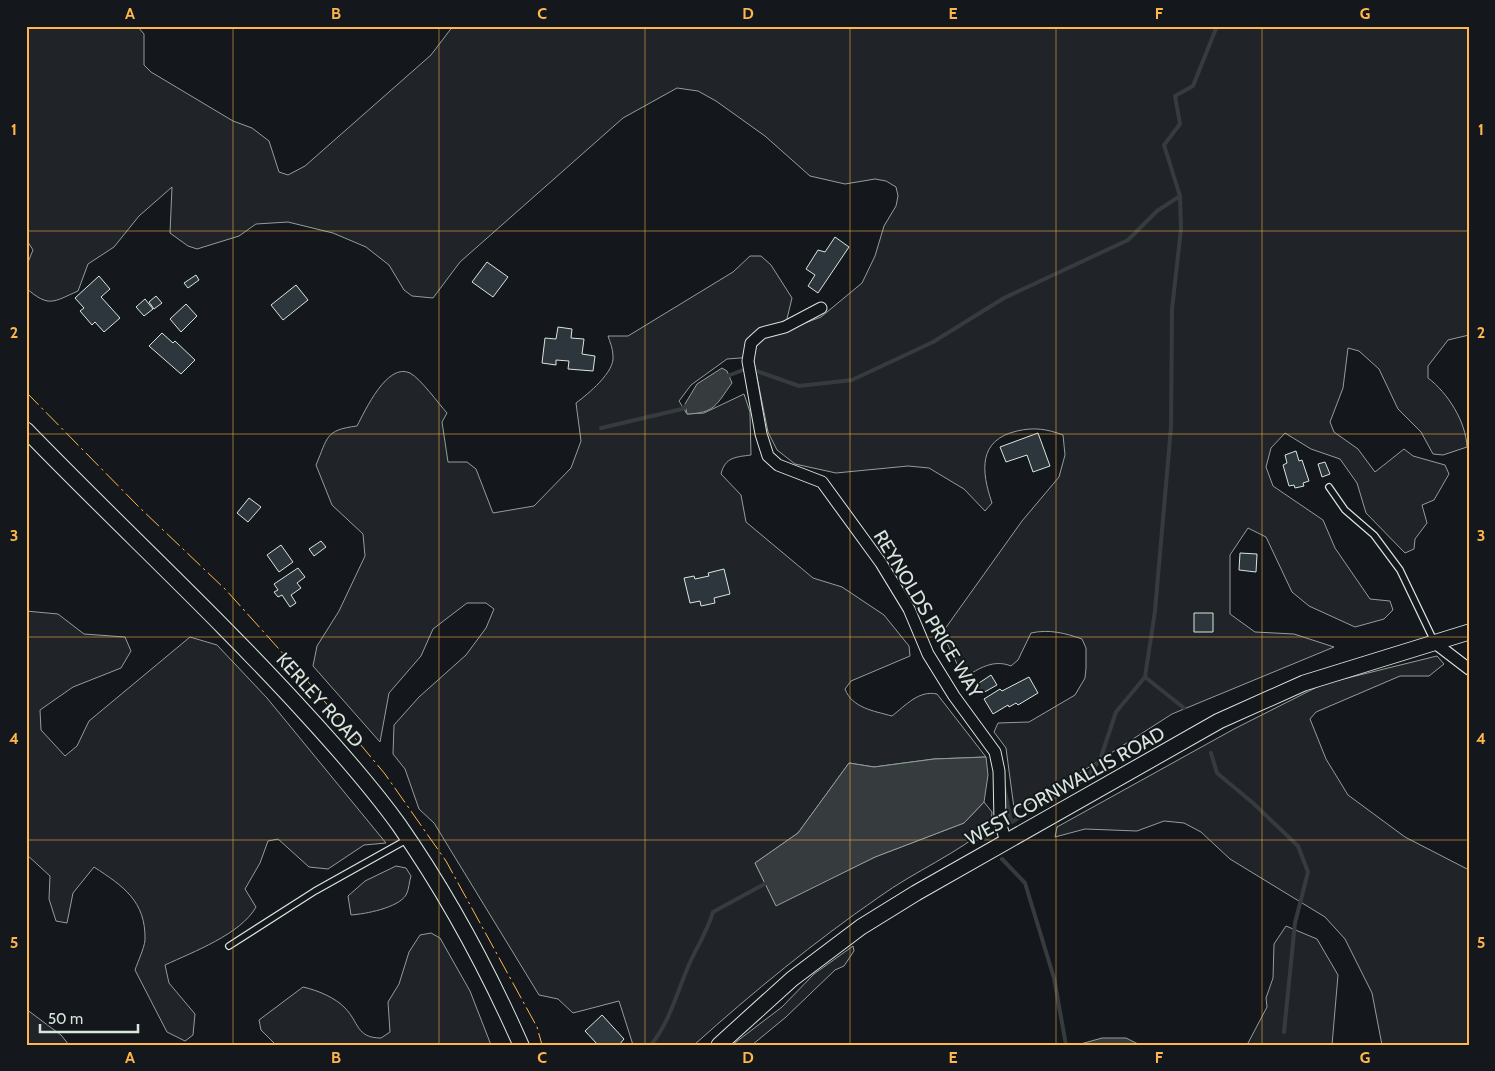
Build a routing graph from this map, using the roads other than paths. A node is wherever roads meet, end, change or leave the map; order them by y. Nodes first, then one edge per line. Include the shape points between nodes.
1 (821, 308) dead end
2 (26, 430) edge
3 (1329, 487) dead end
4 (1469, 632) edge
5 (1435, 643) junction
6 (1469, 669) edge
7 (408, 839) junction
8 (1006, 842) junction
9 (229, 946) dead end
10 (521, 1045) edge
11 (719, 1045) edge

1 - 8 street, REYNOLDS PRICE WAY via 785,327 762,334 751,343 748,361 768,456 778,464 822,482 882,563 909,609 928,654 995,752 999,771 1000,822
2 - 7 street, KERLEY ROAD via 261,665 354,767
3 - 5 lane via 1345,510 1374,536 1400,570
4 - 5 street, WEST CORNWALLIS ROAD
5 - 6 street
5 - 8 street, WEST CORNWALLIS ROAD via 1304,683 1260,701
7 - 9 lane via 314,891
7 - 10 street, KERLEY ROAD via 452,907
8 - 11 street, WEST CORNWALLIS ROAD via 916,893 827,951

